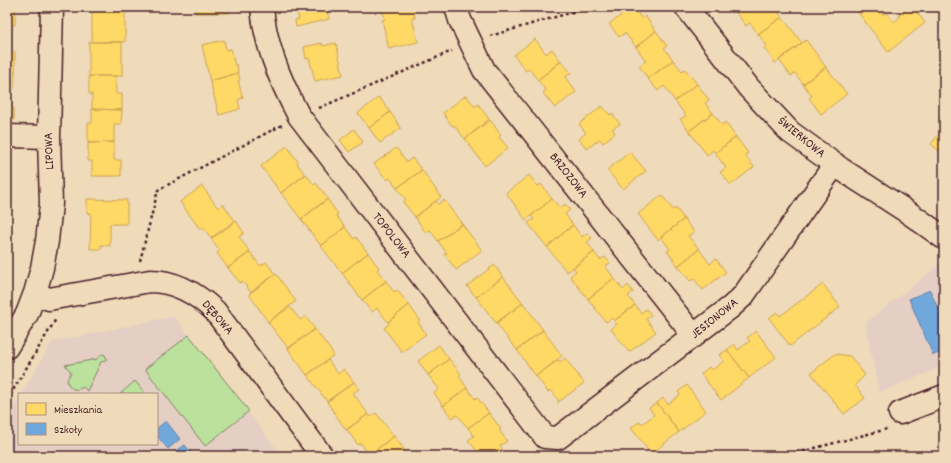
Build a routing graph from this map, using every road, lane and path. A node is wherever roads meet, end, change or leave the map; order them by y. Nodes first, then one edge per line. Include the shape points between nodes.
1 (52, 7) edge
2 (262, 7) edge
3 (456, 7) edge
4 (590, 7) edge
5 (686, 7) edge
6 (471, 43) junction
7 (299, 116) junction
8 (7, 136) edge
9 (49, 137) junction
10 (835, 164) junction
11 (944, 237) edge
12 (134, 283) junction
13 (35, 293) junction
14 (65, 296) junction
15 (694, 336) junction
16 (7, 347) edge
17 (944, 396) edge
18 (7, 400) edge
19 (896, 421) joint
20 (558, 438) joint
21 (322, 456) edge
22 (785, 456) edge

1 - 9 street, LIPOWA
2 - 7 street, TOPOLOWA via 263,26 279,74
3 - 6 street, BRZOZOWA
4 - 6 path
5 - 10 street, ŚWIERKOWA via 749,88 777,119 790,132
6 - 7 path
6 - 15 street, BRZOZOWA via 484,70
7 - 12 path via 158,190
7 - 20 street, TOPOLOWA via 545,437
8 - 9 street
9 - 13 street, LIPOWA via 50,223
10 - 11 street, ŚWIERKOWA
10 - 15 street, JESIONOWA via 742,296
12 - 14 street, DĘBOWA
12 - 21 street, DĘBOWA via 160,281 187,290 202,299 215,311
13 - 14 street, DĘBOWA via 49,299
13 - 16 street, LIPOWA via 27,314
14 - 18 path via 67,309 60,313
15 - 20 street, JESIONOWA
17 - 19 street
19 - 22 path

